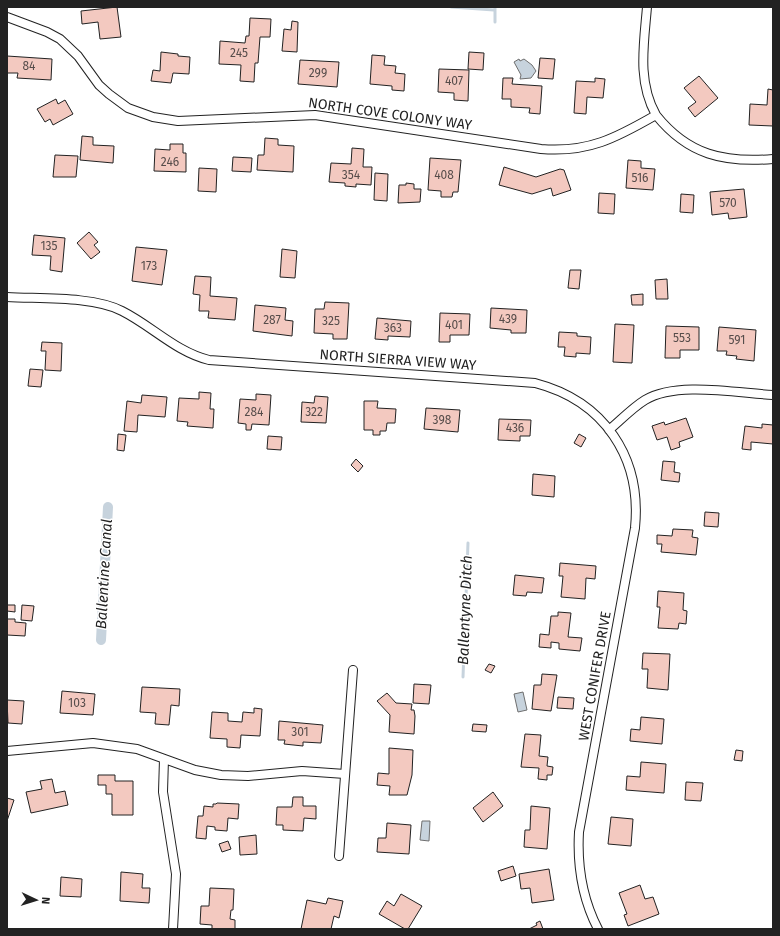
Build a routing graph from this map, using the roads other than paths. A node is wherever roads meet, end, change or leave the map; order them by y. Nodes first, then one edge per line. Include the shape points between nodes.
1 (647, 7) edge
2 (7, 17) edge
3 (17, 21) junction
4 (7, 24) edge
5 (656, 116) junction
6 (773, 159) edge
7 (7, 297) edge
8 (773, 395) edge
9 (609, 430) junction
10 (353, 670) dead end
11 (7, 752) edge
12 (164, 759) junction
13 (344, 774) junction
14 (339, 856) dead end
15 (173, 929) edge
16 (598, 929) edge

1 - 5 street via 643,77 648,100
2 - 3 street, NORTH COVE COLONY WAY
3 - 4 street
3 - 5 street, NORTH COVE COLONY WAY via 60,39 78,56 99,84 118,101 140,113 165,120 315,115 560,150 580,149 604,143
5 - 6 street via 677,138 698,150 735,159
7 - 9 street, NORTH SIERRA VIEW WAY via 90,302 111,306 188,353 209,360 535,383 556,389 576,400
8 - 9 street via 687,390 665,392 650,397 636,406
9 - 16 street, WEST CONIFER DRIVE via 627,462 634,483 636,506 635,528 579,832 578,852 582,886 588,908
10 - 13 street
11 - 12 street via 93,743 127,747
12 - 13 street via 195,770 221,775 248,776 302,771
12 - 15 street via 163,792 176,874
13 - 14 street

